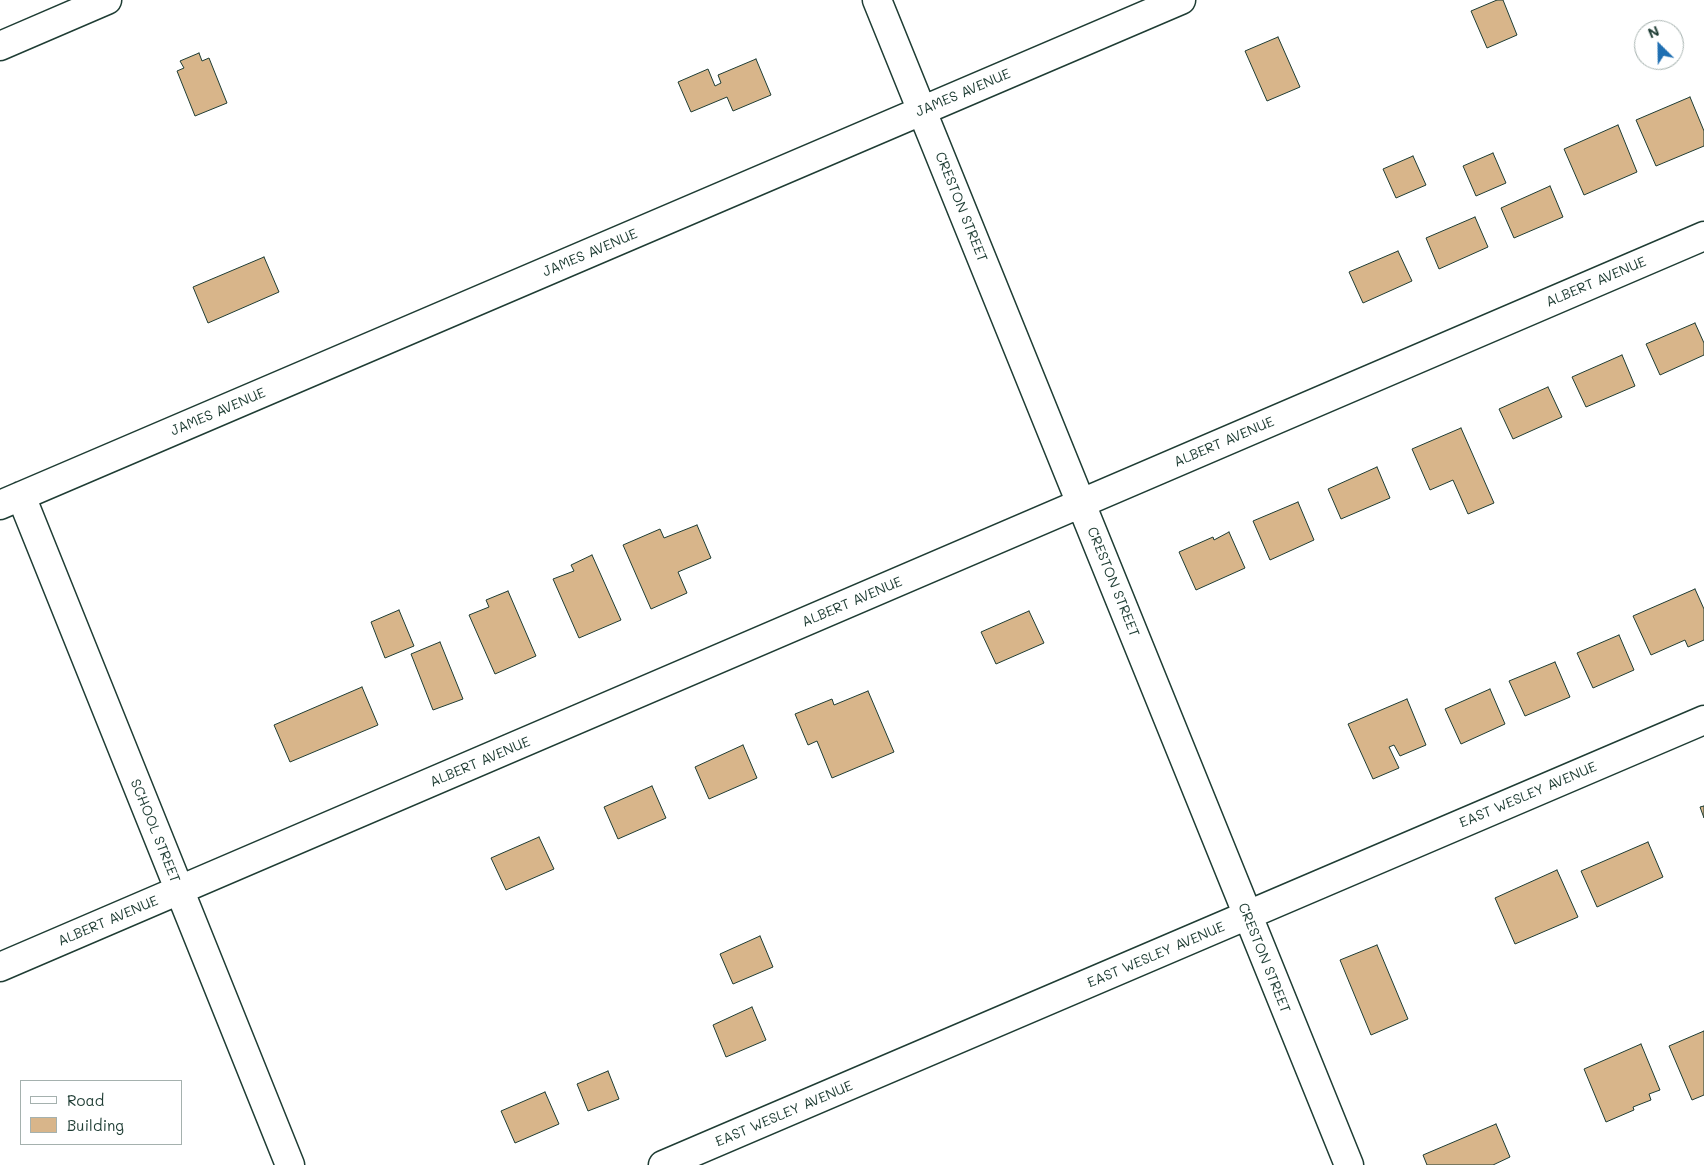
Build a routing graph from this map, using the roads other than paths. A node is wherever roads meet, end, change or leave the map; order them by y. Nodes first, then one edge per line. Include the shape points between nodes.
1 (107, 0) edge
2 (877, 0) edge
3 (1181, 0) edge
4 (0, 46) edge
5 (922, 111) junction
6 (1704, 236) edge
7 (10, 501) edge
8 (1081, 504) junction
9 (1704, 720) edge
10 (180, 890) junction
11 (1246, 916) junction
12 (0, 967) edge
13 (290, 1165) edge
14 (663, 1165) edge
15 (1348, 1165) edge

1 - 4 street
2 - 5 street, CRESTON STREET
3 - 5 street, JAMES AVENUE
5 - 7 street, JAMES AVENUE
5 - 8 street, CRESTON STREET
6 - 8 street, ALBERT AVENUE
7 - 10 street, SCHOOL STREET
8 - 10 street, ALBERT AVENUE
8 - 11 street, CRESTON STREET
9 - 11 street, EAST WESLEY AVENUE
10 - 12 street, ALBERT AVENUE
10 - 13 street, SCHOOL STREET
11 - 14 street, EAST WESLEY AVENUE
11 - 15 street, CRESTON STREET

